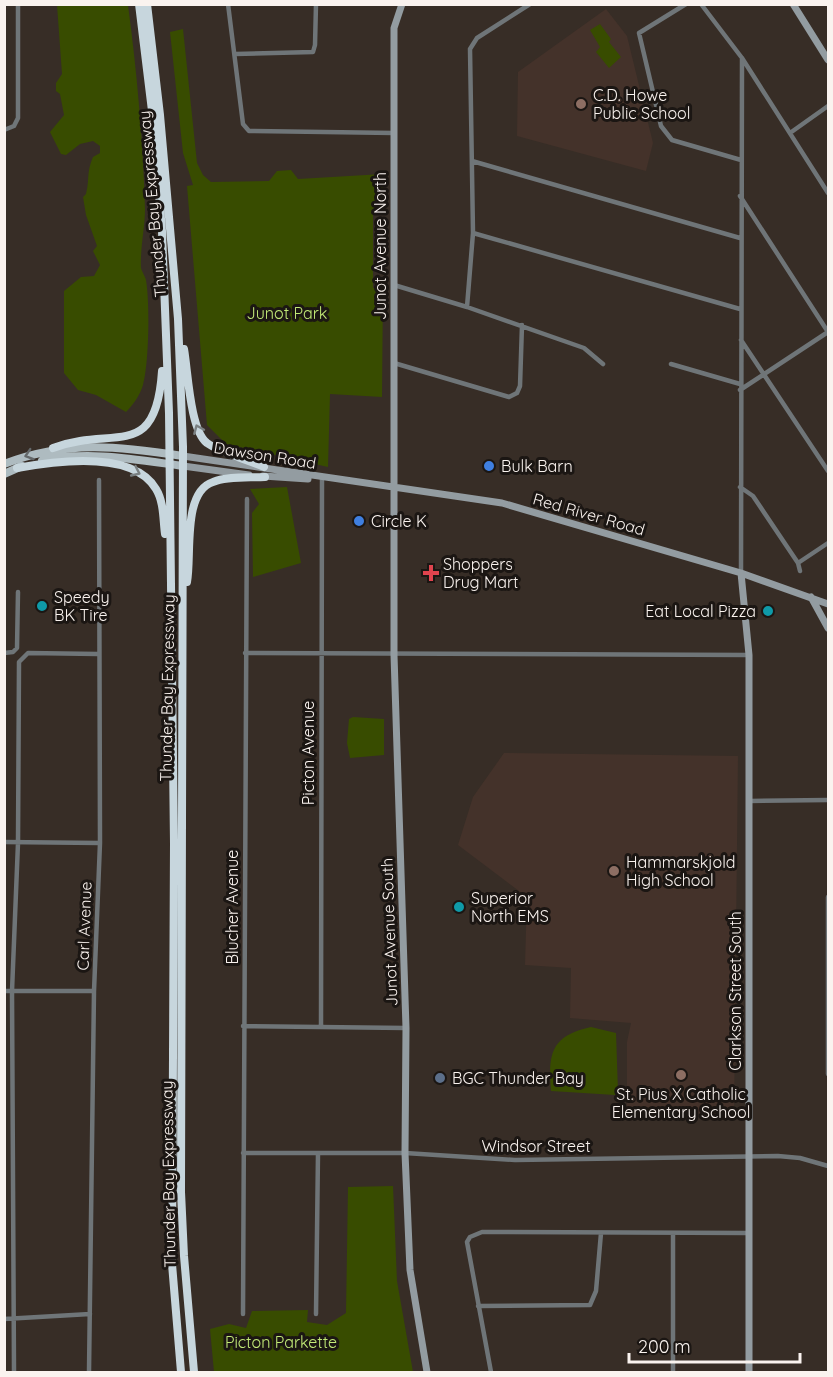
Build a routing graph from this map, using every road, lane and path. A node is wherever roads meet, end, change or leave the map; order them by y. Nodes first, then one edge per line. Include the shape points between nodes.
1 (18, 4) edge
2 (139, 4) edge
3 (147, 4) edge
4 (228, 4) edge
5 (316, 4) edge
6 (402, 4) edge
7 (530, 4) edge
8 (686, 4) edge
9 (701, 4) edge
10 (793, 4) edge
11 (235, 54) junction
12 (742, 58) junction
13 (828, 60) edge
14 (828, 106) edge
15 (4, 130) edge
16 (394, 133) junction
17 (790, 133) junction
18 (741, 160) junction
19 (472, 161) junction
20 (828, 193) edge
21 (740, 196) junction
22 (472, 233) junction
23 (740, 238) junction
24 (394, 285) junction
25 (467, 307) junction
26 (740, 309) junction
27 (178, 319) junction
28 (522, 325) junction
29 (165, 326) junction
30 (828, 332) edge
31 (741, 340) junction
32 (394, 363) junction
33 (603, 364) dead end
34 (671, 364) dead end
35 (765, 373) junction
36 (740, 387) junction
37 (53, 448) junction
38 (169, 454) junction
39 (183, 456) junction
40 (4, 464) edge
41 (170, 464) junction
42 (183, 466) junction
43 (264, 467) junction
44 (17, 468) junction
45 (828, 471) edge
46 (4, 474) edge
47 (265, 477) junction
48 (322, 479) junction
49 (99, 480) dead end
50 (335, 480) junction
51 (740, 487) junction
52 (395, 488) junction
53 (247, 499) dead end
54 (828, 543) edge
55 (798, 563) junction
56 (800, 572) dead end
57 (741, 573) junction
58 (18, 592) dead end
59 (170, 597) junction
60 (811, 597) junction
61 (184, 603) junction
62 (828, 604) edge
63 (828, 628) edge
64 (4, 653) edge
65 (245, 653) junction
66 (320, 653) junction
67 (98, 654) junction
68 (394, 655) junction
69 (749, 655) junction
70 (828, 800) edge
71 (749, 801) junction
72 (4, 842) edge
73 (18, 843) junction
74 (100, 843) junction
75 (828, 897) edge
76 (4, 991) edge
77 (12, 991) junction
78 (94, 991) junction
79 (243, 1026) junction
80 (321, 1026) junction
81 (406, 1028) junction
82 (828, 1074) edge
83 (243, 1153) junction
84 (318, 1153) junction
85 (405, 1153) junction
86 (748, 1155) junction
87 (828, 1166) edge
88 (601, 1233) junction
89 (674, 1233) junction
90 (748, 1233) junction
91 (478, 1306) junction
92 (90, 1314) junction
93 (243, 1314) dead end
94 (316, 1314) dead end
95 (175, 1316) junction
96 (4, 1319) edge
97 (13, 1319) junction
98 (189, 1324) junction
99 (14, 1372) edge
100 (89, 1372) edge
101 (176, 1372) edge
102 (181, 1372) edge
103 (194, 1372) edge
104 (200, 1372) edge
105 (428, 1372) edge
106 (491, 1372) edge
107 (672, 1372) edge
108 (749, 1372) edge

1 - 15 street via 18,118 14,126
2 - 29 highway, Thunder Bay Expressway via 153,119
3 - 27 highway, Thunder Bay Expressway
4 - 11 street
5 - 11 street via 313,52
6 - 16 main road, Junot Avenue North via 394,27
7 - 19 street via 477,38 470,49
8 - 18 street via 639,33 661,126 672,140
9 - 12 street
10 - 13 main road
11 - 16 street via 243,124 249,131
12 - 17 street
12 - 18 street
14 - 17 street
16 - 24 main road, Junot Avenue North
17 - 20 street
18 - 21 street
19 - 22 street
19 - 23 street
21 - 23 street
21 - 30 street
22 - 25 street
22 - 26 street
23 - 26 street
24 - 25 street
24 - 32 main road, Junot Avenue North
25 - 28 street
26 - 31 street
27 - 39 highway, Thunder Bay Expressway
43 -> 27 highway via 212,446 199,436
28 - 32 street via 520,386 509,397
28 - 33 street via 585,348
29 - 37 highway via 161,392 150,421 129,437 73,441
29 - 38 highway, Thunder Bay Expressway
30 - 35 street
31 - 35 street
31 - 36 street
32 - 52 main road, Junot Avenue North
34 - 36 street
35 - 36 street
35 - 45 street
36 - 51 street
37 - 38 main road, Dawson Road via 96,446
37 -> 40 main road, Dawson Road
38 - 39 main road, Dawson Road
38 - 41 highway, Thunder Bay Expressway
39 - 42 highway, Thunder Bay Expressway
39 - 43 main road, Dawson Road
41 - 42 main road, Dawson Road
41 - 44 main road, Dawson Road via 70,456
41 - 59 highway, Thunder Bay Expressway
42 - 47 main road, Dawson Road
42 - 61 highway, Thunder Bay Expressway
43 - 50 main road, Dawson Road
44 - 46 main road, Dawson Road
44 -> 59 highway via 80,461 142,473 162,502
47 - 48 main road, Dawson Road
47 - 61 highway via 216,480 202,488 192,513
48 - 50 main road, Dawson Road
48 - 66 street, Picton Avenue
49 - 67 street, Carl Avenue
50 - 52 main road, Red River Road
51 - 55 street via 753,496
51 - 57 street
52 - 57 main road, Red River Road via 502,503
52 - 68 main road, Junot Avenue South
53 - 65 street, Blucher Avenue
54 - 55 street
55 - 56 street
57 - 60 main road, Red River Road
57 - 69 main road, Clarkson Street South
58 - 64 street via 17,645 13,652
59 - 95 highway, Thunder Bay Expressway
60 - 62 main road, Red River Road
60 - 63 main road
61 - 98 highway, Thunder Bay Expressway via 181,1137
65 - 66 street
65 - 79 street, Blucher Avenue
66 - 68 street
66 - 80 street, Picton Avenue
67 - 73 street via 28,653 19,662
67 - 74 street, Carl Avenue
68 - 69 street
68 - 81 main road, Junot Avenue South
69 - 71 main road, Clarkson Street South
70 - 71 street
71 - 86 main road, Clarkson Street South
72 - 73 street
73 - 74 street
73 - 77 street
74 - 78 street, Carl Avenue
75 - 82 street
76 - 77 street
77 - 78 street
77 - 97 street
78 - 92 street, Carl Avenue
79 - 80 street
79 - 83 street, Blucher Avenue
80 - 81 street
81 - 85 main road, Junot Avenue South
83 - 84 street, Windsor Street
83 - 93 street, Blucher Avenue
84 - 85 street, Windsor Street
84 - 94 street
85 - 86 street, Windsor Street via 515,1160
85 - 105 main road, Junot Avenue South via 410,1270
86 - 87 street, Windsor Street via 793,1157
86 - 90 main road, Clarkson Street South
88 - 89 street
88 - 91 street via 596,1292 590,1305
88 - 91 street via 482,1232 470,1237 467,1242
89 - 90 street
89 - 107 street
90 - 108 main road, Clarkson Street South
91 - 106 street
92 - 97 street
92 - 100 street, Carl Avenue
95 - 101 highway
95 - 102 highway, Thunder Bay Expressway
96 - 97 street
97 - 99 street
98 - 103 highway, Thunder Bay Expressway
98 - 104 highway

